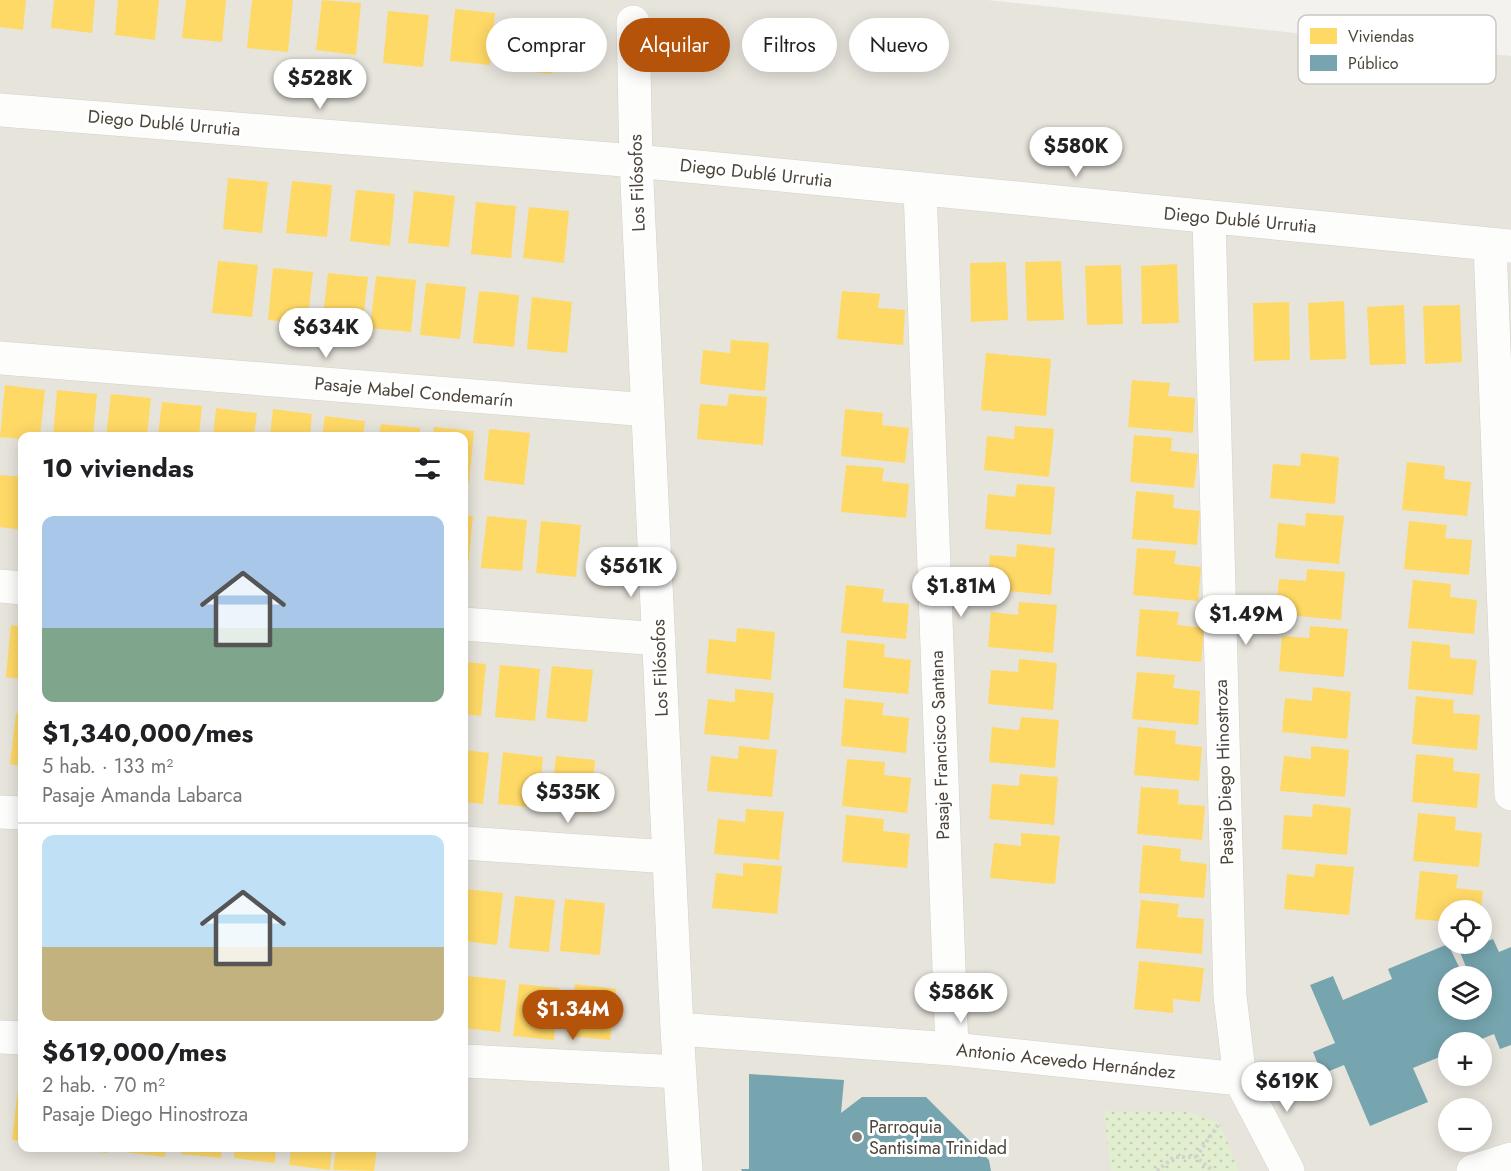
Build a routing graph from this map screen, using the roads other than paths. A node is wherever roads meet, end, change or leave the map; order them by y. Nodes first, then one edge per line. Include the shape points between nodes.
1 (634, 72) edge
2 (0, 110) edge
3 (636, 161) junction
4 (920, 189) junction
5 (1209, 217) junction
6 (1501, 245) edge
7 (0, 358) edge
8 (648, 410) junction
9 (0, 586) edge
10 (18, 588) edge
11 (468, 624) edge
12 (659, 639) junction
13 (1511, 794) edge
14 (0, 812) edge
15 (18, 813) edge
16 (468, 843) edge
17 (669, 857) junction
18 (677, 1029) junction
19 (0, 1037) edge
20 (18, 1038) edge
21 (952, 1048) junction
22 (468, 1061) edge
23 (680, 1072) junction
24 (1240, 1079) junction
25 (1511, 1159) edge
26 (686, 1171) edge
27 (1288, 1171) edge
28 (1473, 1171) edge

1 - 3 street, Los Filósofos
2 - 3 street, Diego Dublé Urrutia
3 - 4 street, Diego Dublé Urrutia
3 - 8 street, Los Filósofos
4 - 5 street, Diego Dublé Urrutia
4 - 21 street, Pasaje Francisco Santana
5 - 6 street, Diego Dublé Urrutia
5 - 24 street, Pasaje Diego Hinostroza via 1230,996
6 - 13 street
7 - 8 street, Pasaje Mabel Condemarín
8 - 12 street, Los Filósofos
9 - 10 street
11 - 12 street
12 - 17 street, Los Filósofos
14 - 15 street
16 - 17 street
17 - 18 street, Los Filósofos
18 - 21 street, Antonio Acevedo Hernández
18 - 23 street, Los Filósofos
19 - 20 street
21 - 24 street, Antonio Acevedo Hernández
22 - 23 street
23 - 26 street, Los Filósofos
24 - 27 street, Pasaje Diego Hinostroza
25 - 28 street

